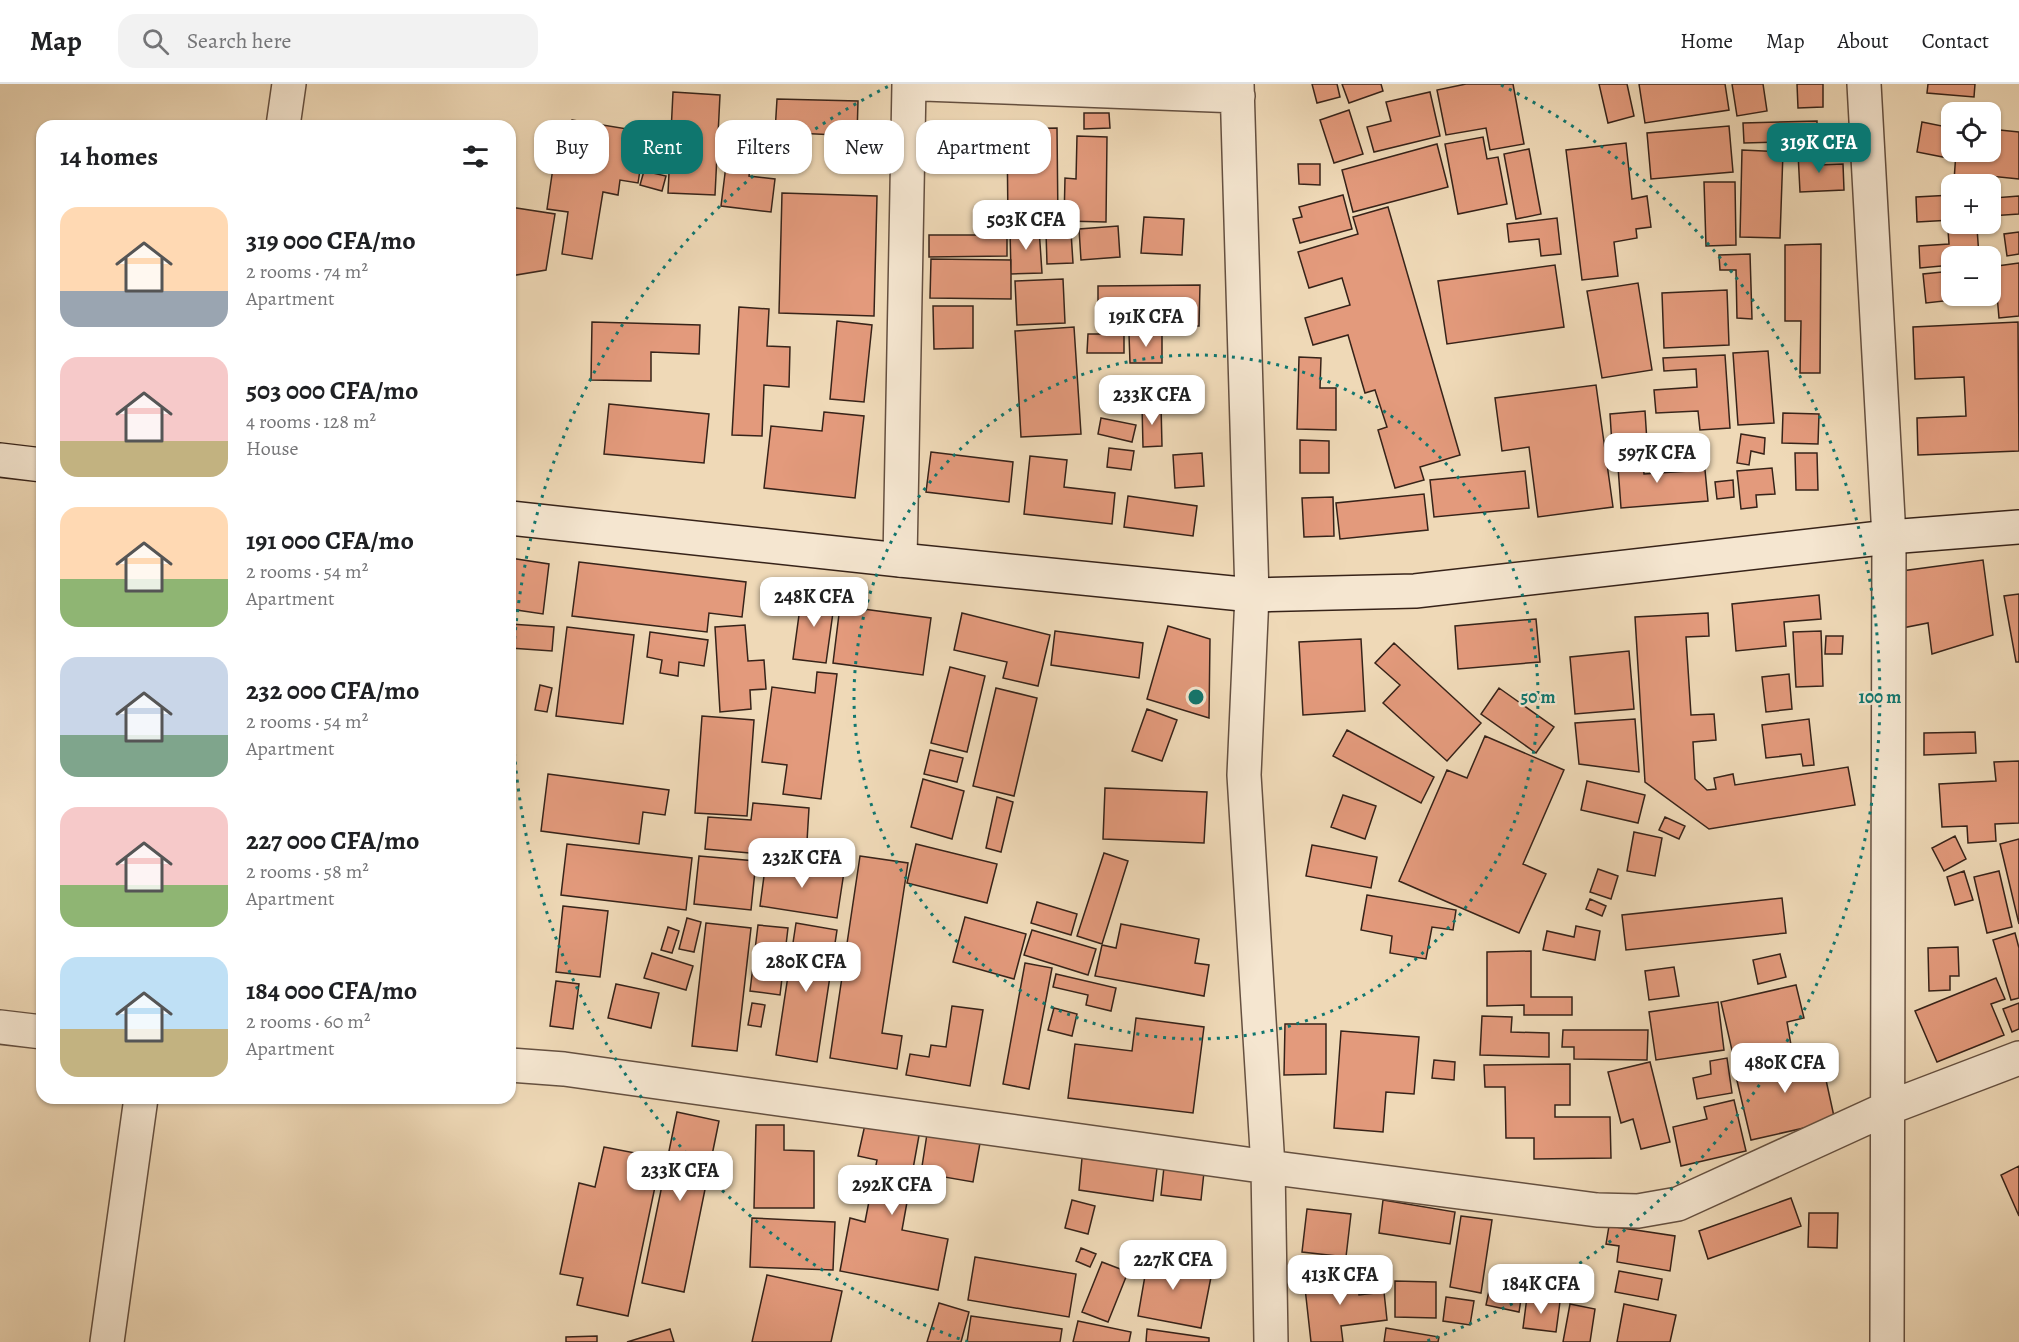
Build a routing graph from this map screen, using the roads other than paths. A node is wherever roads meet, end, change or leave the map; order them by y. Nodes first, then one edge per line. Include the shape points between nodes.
1 (289, 84) edge
2 (909, 84) edge
3 (924, 84) edge
4 (1864, 84) edge
5 (1238, 90) edge
6 (284, 120) edge
7 (0, 460) edge
8 (36, 464) edge
9 (516, 519) edge
10 (2019, 527) edge
11 (1889, 537) junction
12 (900, 560) junction
13 (1252, 595) junction
14 (0, 1027) edge
15 (36, 1031) edge
16 (2019, 1058) edge
17 (516, 1065) edge
18 (140, 1104) edge
19 (1888, 1108) junction
20 (1268, 1167) junction
21 (107, 1342) edge
22 (1271, 1342) edge
23 (1887, 1342) edge

1 - 6 street
2 - 12 street
3 - 5 street
4 - 11 street
5 - 13 street
7 - 8 street
9 - 12 street
10 - 11 street
11 - 13 street via 1415,591
11 - 19 street
12 - 13 street
13 - 20 street via 1244,775
14 - 15 street
16 - 19 street
17 - 20 street
18 - 21 street
19 - 20 street via 1678,1204 1638,1211 1597,1210
19 - 23 street
20 - 22 street

